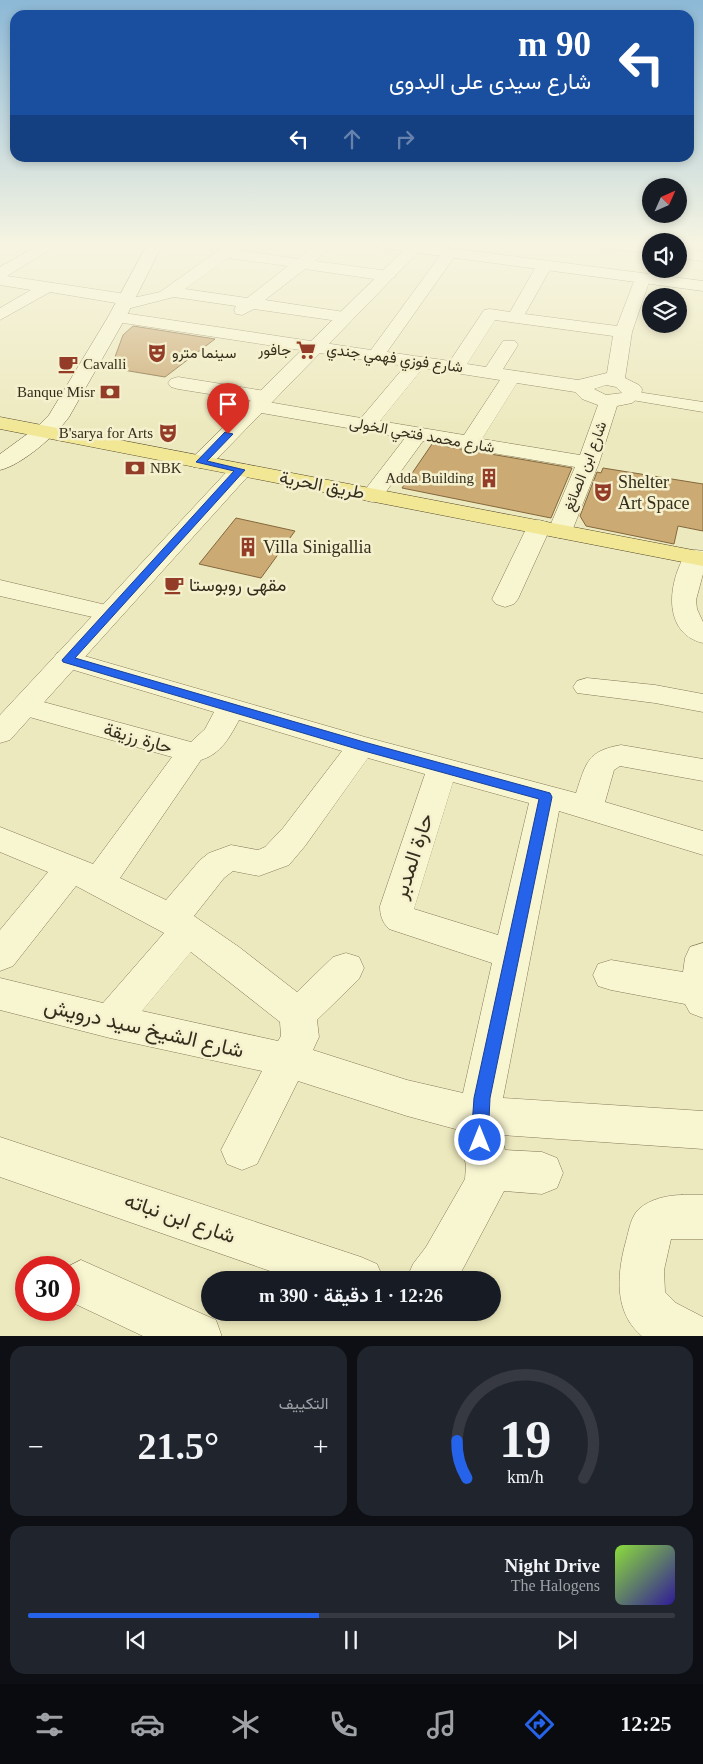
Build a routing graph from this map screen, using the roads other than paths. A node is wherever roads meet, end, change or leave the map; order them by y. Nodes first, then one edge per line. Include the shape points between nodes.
1 (16, 305) edge
2 (116, 305) edge
3 (130, 305) edge
4 (248, 305) edge
5 (268, 305) edge
6 (356, 305) edge
7 (412, 305) edge
8 (522, 305) edge
9 (638, 305) edge
10 (122, 307) junction
11 (0, 315) edge
12 (345, 316) junction
13 (515, 317) junction
14 (214, 331) junction
15 (624, 332) junction
16 (509, 345) dead end
17 (315, 346) junction
18 (376, 355) junction
19 (419, 361) junction
20 (456, 366) junction
21 (492, 372) junction
22 (513, 375) junction
23 (615, 380) junction
24 (178, 383) dead end
25 (583, 387) junction
26 (631, 396) junction
27 (260, 401) junction
28 (609, 401) junction
29 (64, 407) junction
30 (703, 407) edge
31 (10, 425) edge
32 (366, 425) junction
33 (45, 431) junction
34 (418, 434) junction
35 (0, 442) edge
36 (469, 443) junction
37 (201, 462) junction
38 (588, 463) junction
39 (0, 464) edge
40 (241, 470) junction
41 (372, 495) junction
42 (549, 529) junction
43 (699, 558) edge
44 (0, 588) edge
45 (505, 599) dead end
46 (110, 612) junction
47 (703, 635) edge
48 (67, 660) junction
49 (588, 686) dead end
50 (703, 703) edge
51 (25, 706) junction
52 (231, 708) junction
53 (0, 733) edge
54 (362, 746) junction
55 (191, 752) junction
56 (442, 768) junction
57 (703, 770) edge
58 (546, 797) junction
59 (588, 808) junction
60 (0, 838) edge
61 (703, 843) edge
62 (85, 875) junction
63 (180, 925) junction
64 (511, 954) junction
65 (0, 956) edge
66 (346, 968) dead end
67 (611, 975) dead end
68 (703, 984) edge
69 (0, 994) edge
70 (298, 1015) junction
71 (110, 1022) junction
72 (289, 1061) junction
73 (479, 1116) junction
74 (703, 1130) edge
75 (242, 1150) dead end
76 (0, 1157) edge
77 (489, 1170) junction
78 (542, 1173) dead end
79 (703, 1217) edge
80 (335, 1271) edge
81 (436, 1271) edge
82 (82, 1283) dead end
83 (199, 1336) edge
84 (694, 1336) edge

1 - 11 street
2 - 10 street, شارع فوزي فهمي جندي
3 - 10 street
4 - 14 street
5 - 12 street
6 - 12 street
7 - 18 street
8 - 13 street
9 - 15 street
10 - 14 street, شارع فوزي فهمي جندي
10 - 29 street
12 - 17 street
13 - 15 street
13 - 20 street via 488,316
14 - 17 street, شارع فوزي فهمي جندي
15 - 23 street
16 - 21 street
17 - 18 street, شارع فوزي فهمي جندي
17 - 27 street
18 - 19 street, شارع فوزي فهمي جندي
19 - 20 street, شارع فوزي فهمي جندي
19 - 32 street
20 - 21 street, شارع فوزي فهمي جندي
21 - 22 street, شارع فوزي فهمي جندي
22 - 25 street, شارع فوزي فهمي جندي
22 - 36 street
23 - 25 street via 590,381
23 - 26 street via 630,387
24 - 27 street, شارع محمد فتحي الخولى
25 - 28 street via 593,397
26 - 28 street
26 - 30 street
27 - 32 street, شارع محمد فتحي الخولى
27 - 37 street
28 - 38 street, شارع ابن الصائغ
29 - 31 street
29 - 33 street via 61,415
31 - 33 main road, طريق الحرية
31 - 35 street
32 - 34 street, شارع محمد فتحي الخولى
33 - 37 main road, طريق الحرية
33 - 39 street
34 - 36 street, شارع محمد فتحي الخولى
34 - 41 street
36 - 38 street, شارع محمد فتحي الخولى
37 - 40 main road, طريق الحرية
38 - 42 street, شارع ابن الصائغ
40 - 41 main road, طريق الحرية
40 - 46 street
41 - 42 main road, طريق الحرية
42 - 43 main road, طريق الحرية
42 - 45 street, شارع ابن الصائغ
43 - 47 street via 682,609 692,628
44 - 46 street
46 - 48 street
48 - 51 street
48 - 52 street
49 - 50 street
51 - 53 street
51 - 55 street, حارة رزيقة
52 - 54 street
52 - 55 street, حارة رزيقة via 210,744 200,751
54 - 56 street
54 - 63 street via 277,856 259,863 231,858 221,862 212,869
55 - 62 street
56 - 58 street
56 - 64 street, حارة المدبر via 397,906 397,915
57 - 59 street via 611,756 600,764
58 - 59 street
58 - 64 street
59 - 61 street
60 - 62 street
62 - 63 street
62 - 65 street
63 - 70 street
63 - 71 street
64 - 73 street
66 - 70 street
67 - 68 street
69 - 71 street, شارع الشيخ سيد درويش
70 - 72 street via 300,1037
71 - 72 street, شارع الشيخ سيد درويش
72 - 73 street, شارع الشيخ سيد درويش via 445,1110
72 - 75 street
73 - 74 street, شارع الشيخ سيد درويش
73 - 77 street via 480,1140
76 - 80 street, شارع ابن نباته
77 - 78 street
77 - 81 street via 486,1184
79 - 84 street via 669,1218 655,1223 651,1228 641,1276 643,1295 650,1312
82 - 83 street

